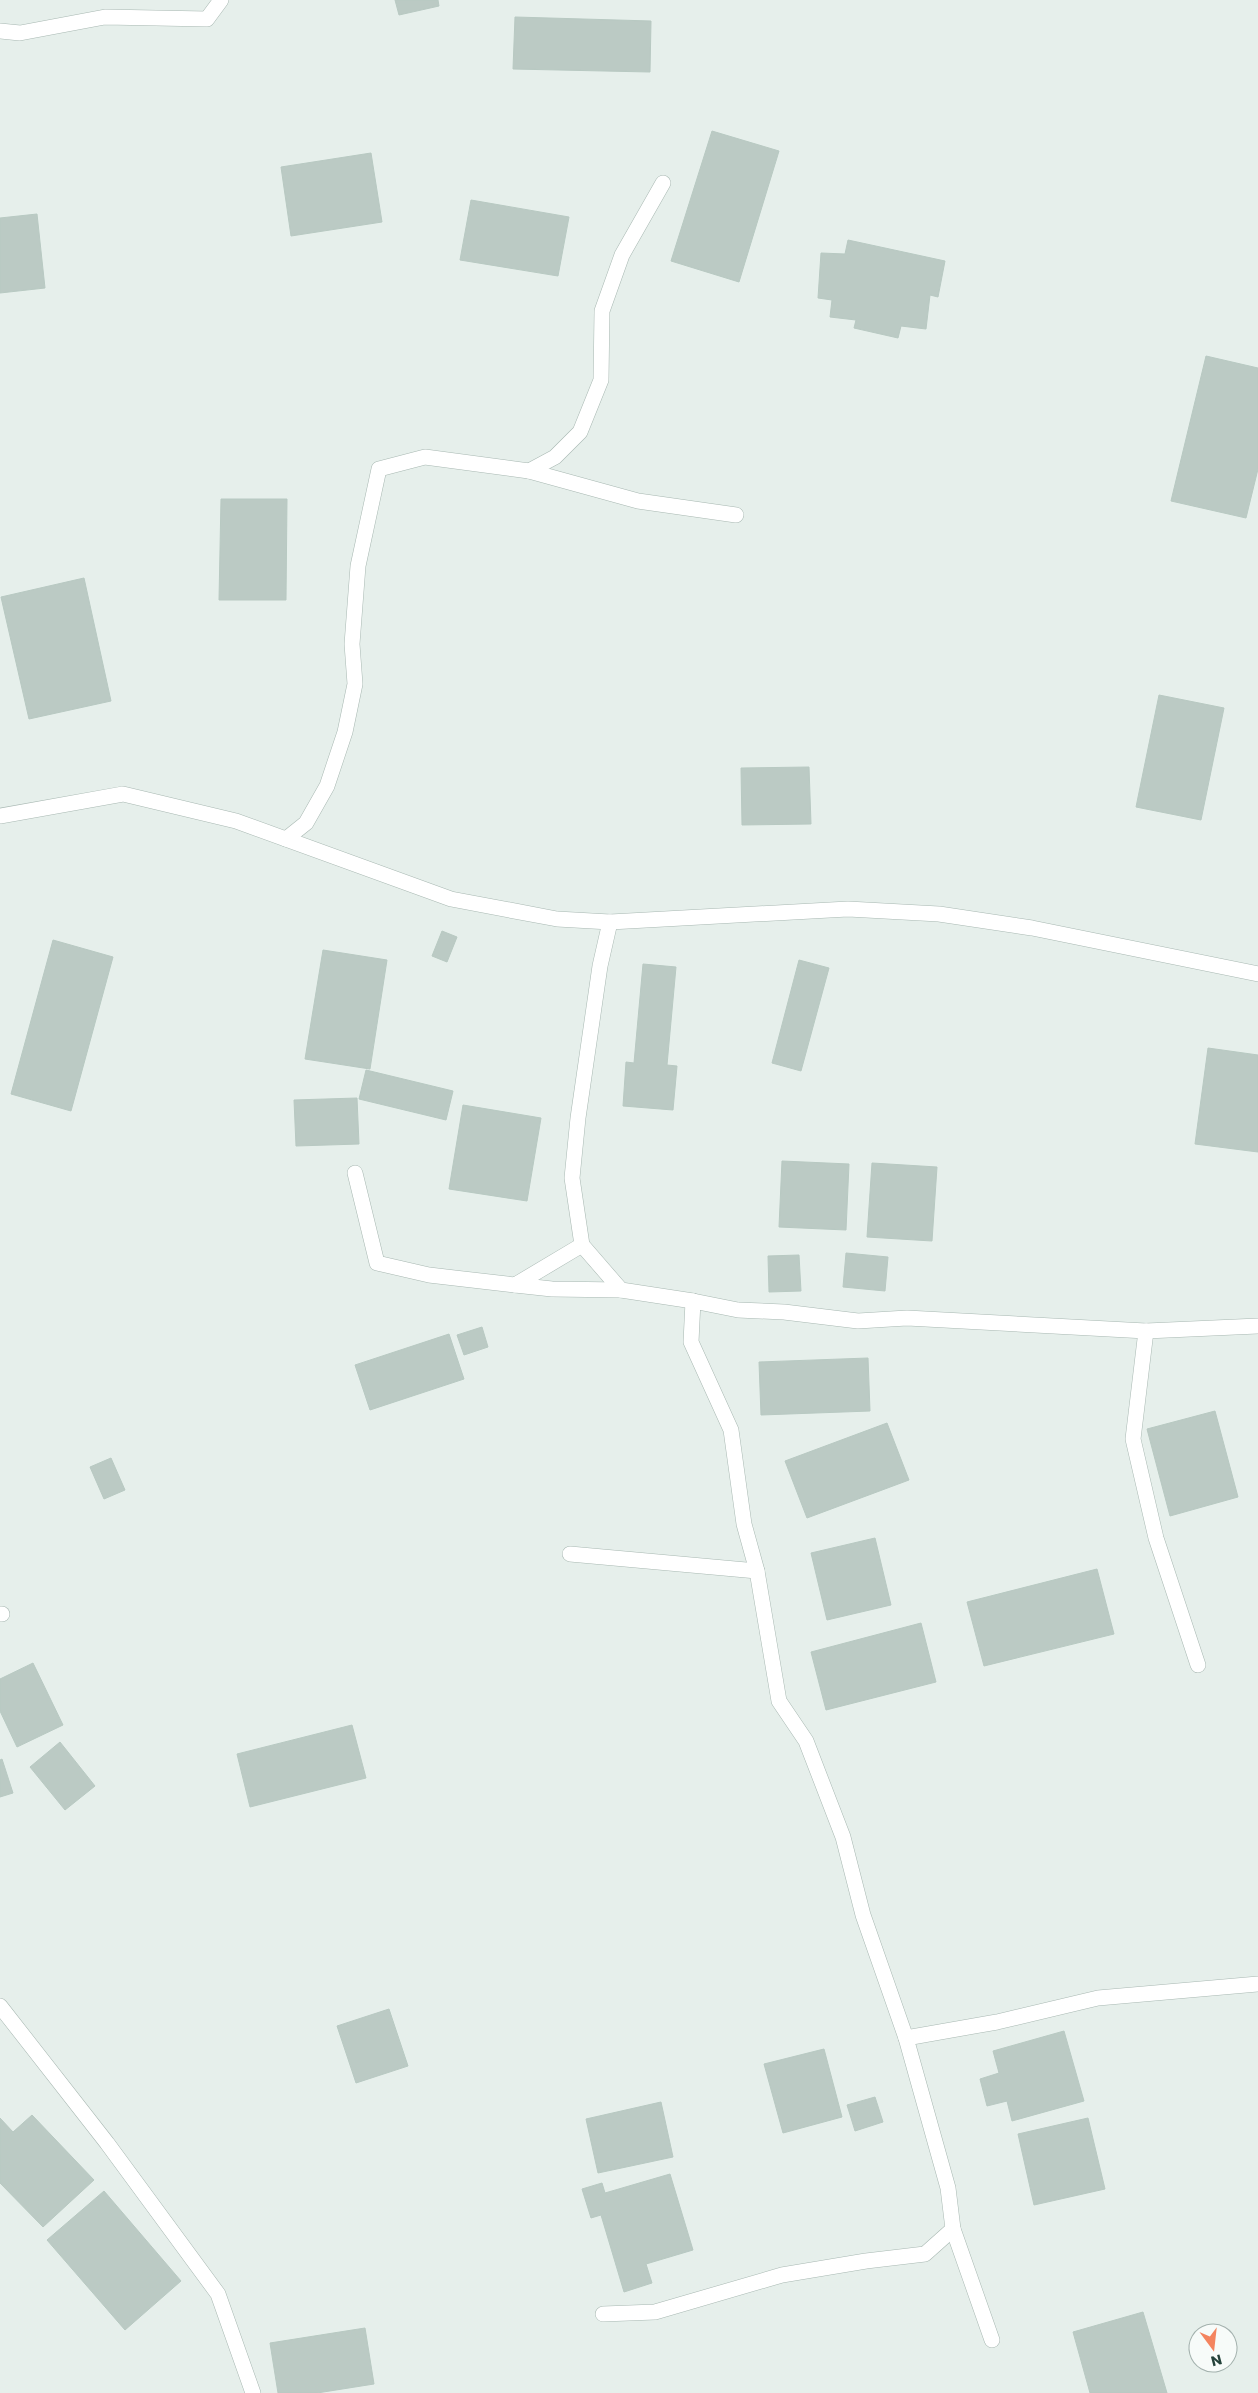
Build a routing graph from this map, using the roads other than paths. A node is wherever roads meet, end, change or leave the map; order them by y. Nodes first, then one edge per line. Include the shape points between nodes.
1 (221, 0) edge
2 (0, 31) edge
3 (663, 183) dead end
4 (528, 471) junction
5 (736, 515) dead end
6 (0, 816) edge
7 (286, 839) junction
8 (610, 922) junction
9 (1258, 974) edge
10 (355, 1173) dead end
11 (582, 1245) junction
12 (514, 1285) junction
13 (621, 1290) junction
14 (693, 1301) junction
15 (1258, 1326) edge
16 (1146, 1331) junction
17 (570, 1554) dead end
18 (757, 1570) junction
19 (1198, 1664) dead end
20 (1258, 1984) edge
21 (0, 2006) edge
22 (906, 2038) junction
23 (953, 2229) junction
24 (603, 2314) dead end
25 (992, 2340) dead end
26 (253, 2393) edge

1 - 2 street via 207,19 105,17 20,33
3 - 4 street via 622,255 602,311 600,380 580,432 555,457
4 - 5 street via 638,501
4 - 7 street via 425,457 379,469 358,566 352,644 355,684 345,732 327,786 315,808 306,823
6 - 7 street via 123,794 236,821
7 - 8 street via 451,899 556,919
8 - 9 street via 848,909 939,914 1032,928
8 - 11 street via 600,966 572,1178
10 - 12 street via 377,1263 429,1276
11 - 12 street
11 - 13 street
12 - 13 street
13 - 14 street
14 - 16 street via 738,1310 858,1320 907,1318
14 - 18 street via 691,1342 731,1430 744,1524
15 - 16 street
16 - 19 street via 1133,1439 1156,1538
17 - 18 street
18 - 22 street via 779,1701 806,1740 843,1837 863,1915
20 - 22 street via 1098,1998 996,2022
21 - 26 street via 107,2143 218,2294
22 - 23 street via 948,2188
23 - 24 street via 925,2254 782,2275 655,2312
23 - 25 street

